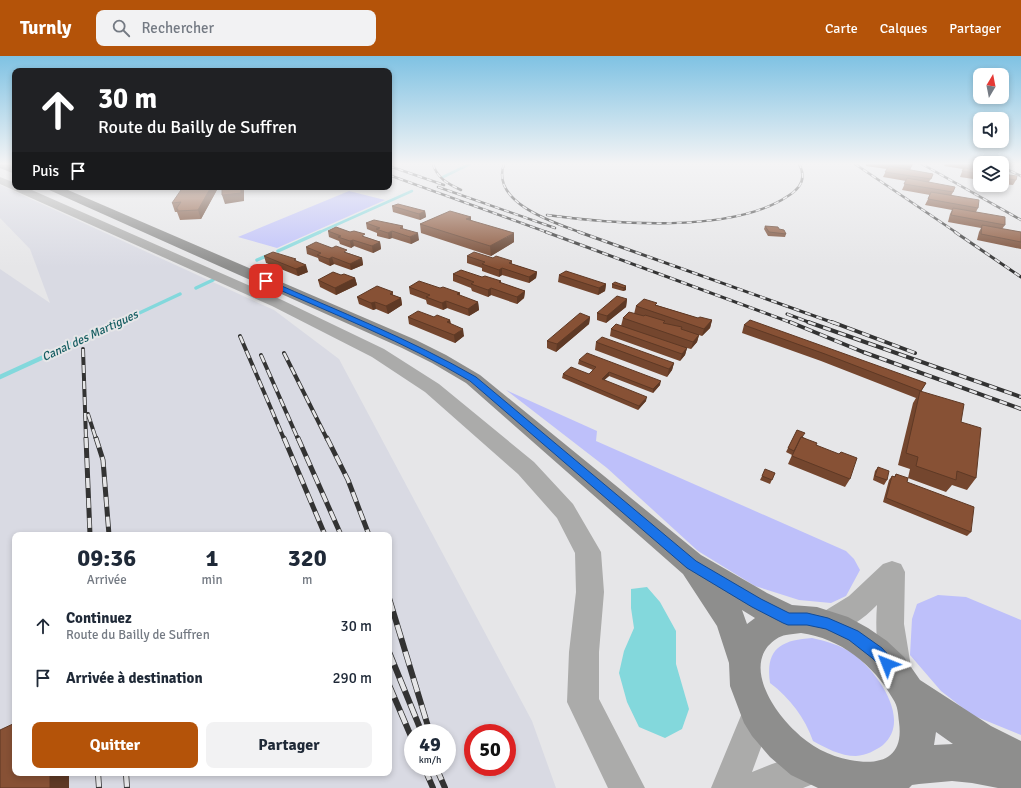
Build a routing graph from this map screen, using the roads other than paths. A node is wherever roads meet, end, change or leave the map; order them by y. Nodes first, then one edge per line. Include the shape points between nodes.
1 (40, 198) edge
2 (76, 198) edge
3 (691, 564) junction
4 (788, 619) junction
5 (828, 624) junction
6 (745, 662) junction
7 (903, 684) junction
8 (758, 712) junction
9 (1021, 761) edge
10 (814, 767) junction
11 (906, 768) junction
12 (1021, 774) edge
13 (627, 788) edge
14 (729, 788) edge
15 (757, 788) edge

1 - 13 street via 271,300 378,353 432,388 526,468 565,511 588,552 590,592 584,652 583,702
2 - 3 main road via 409,344 473,379
3 - 4 main road
3 - 6 main road via 730,619
4 - 5 main road via 807,619
4 - 6 main road via 758,632 749,646
5 - 7 main road via 853,635 877,653
5 - 7 street via 859,605 892,572 890,624
6 - 8 main road via 747,686
7 - 9 main road via 978,739
7 - 11 main road via 916,714 919,734 915,753
8 - 10 main road via 772,733 791,752
8 - 14 street
10 - 11 main road via 840,778 866,782 888,778
10 - 15 street
11 - 12 main road via 943,763 972,764

